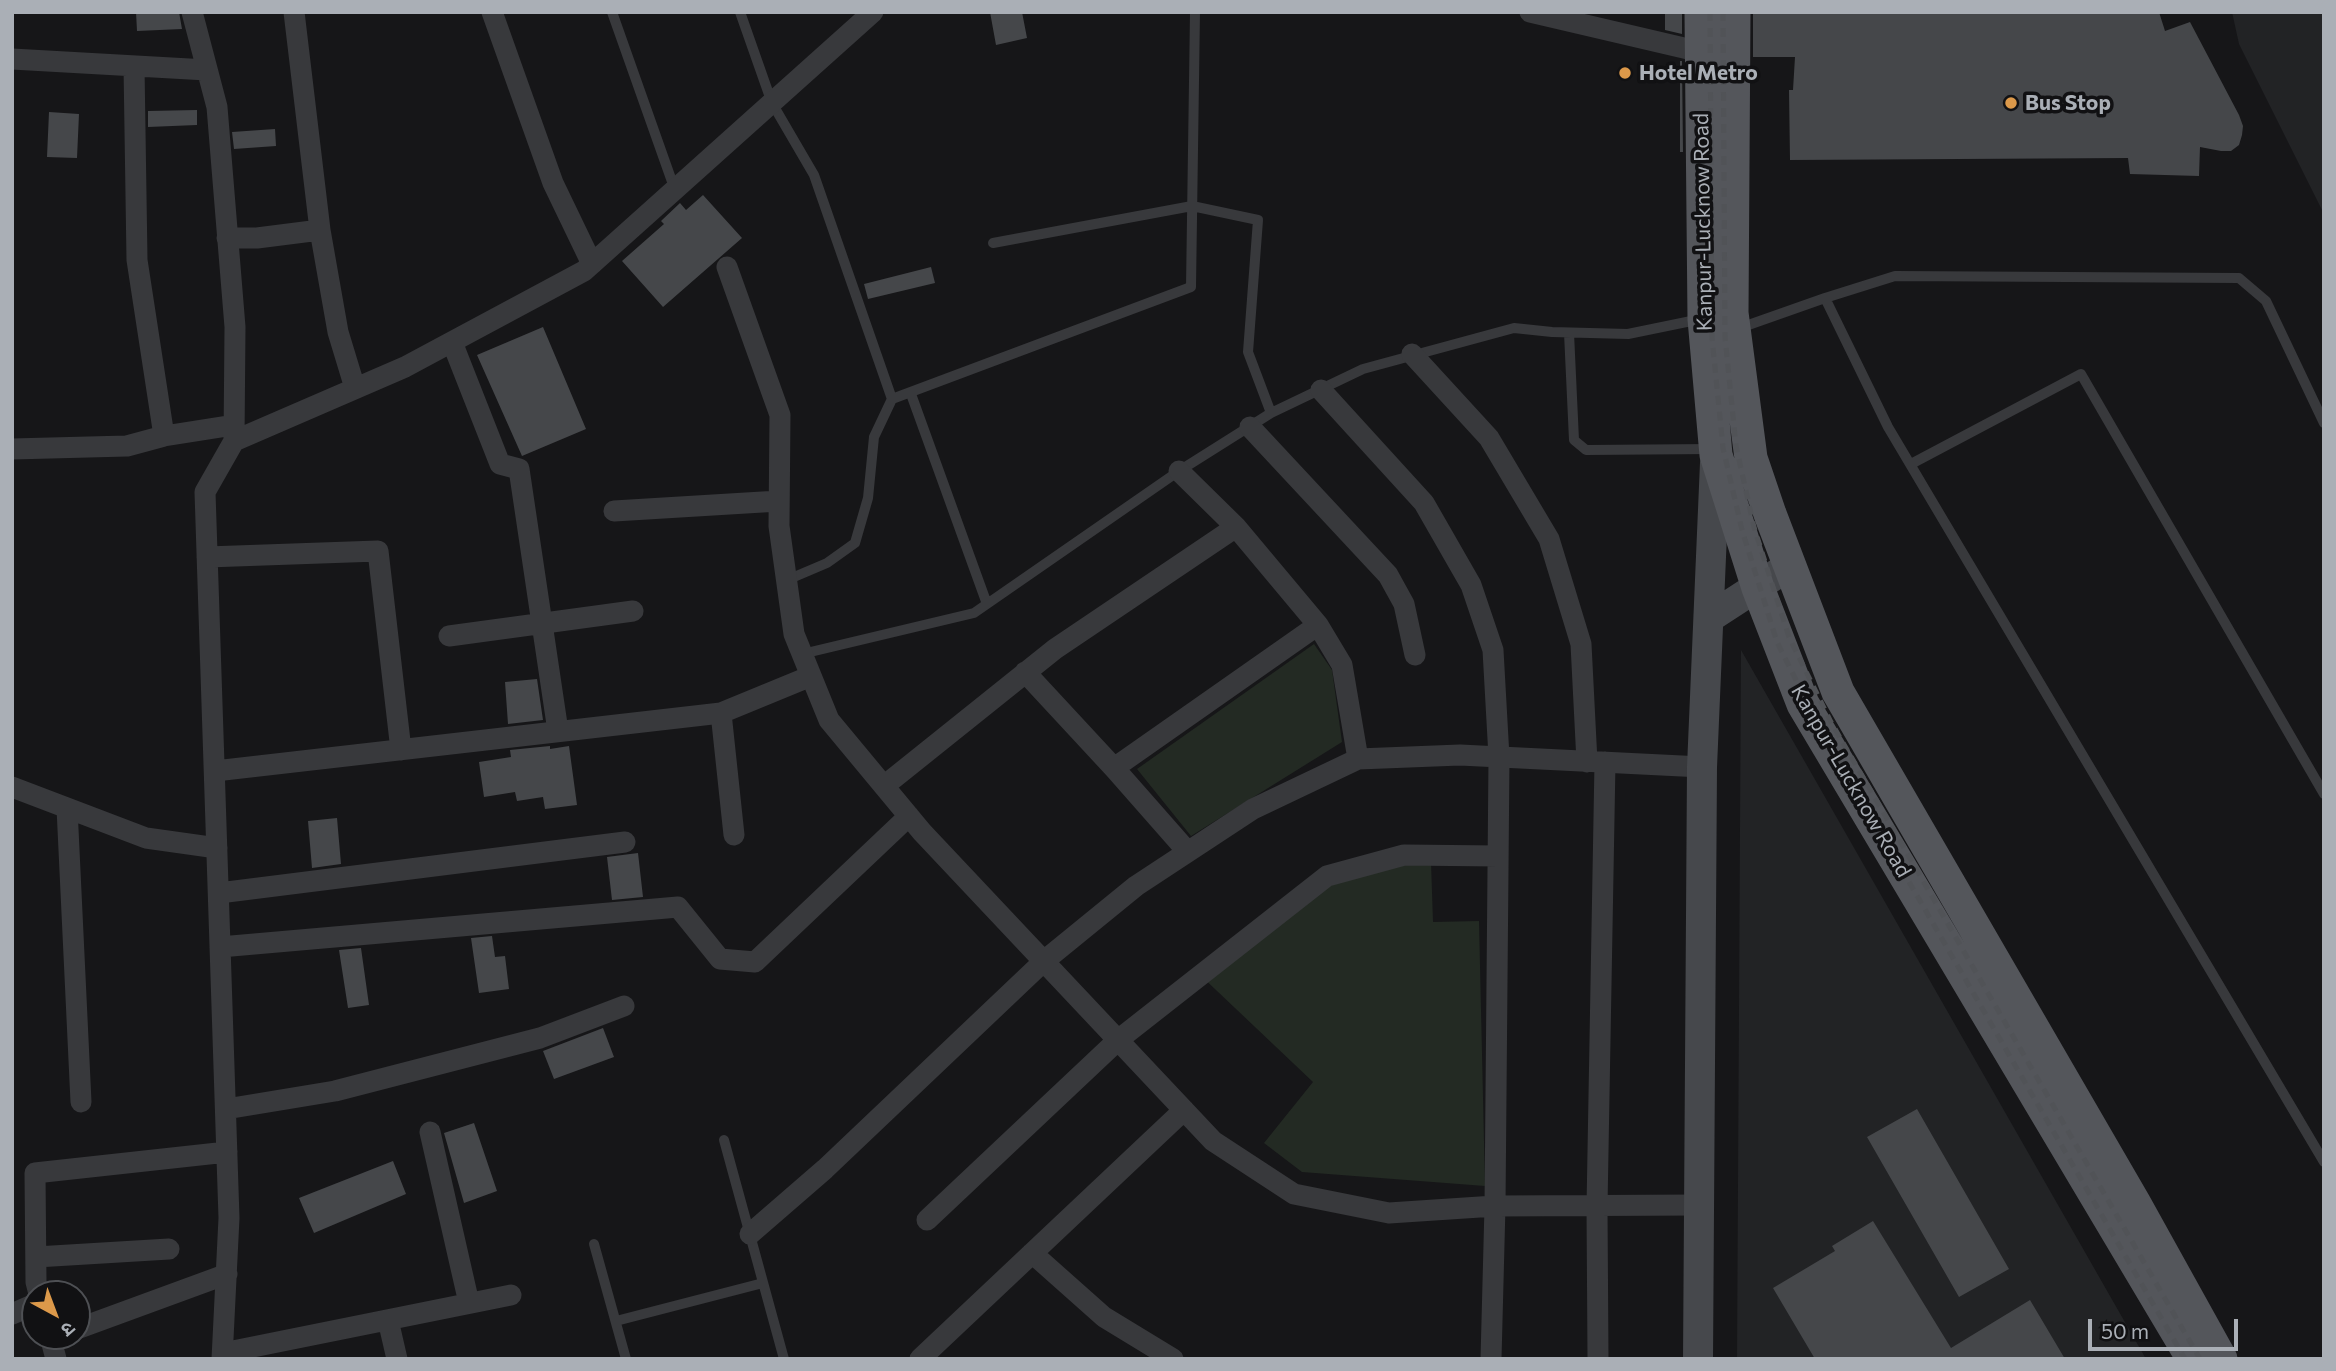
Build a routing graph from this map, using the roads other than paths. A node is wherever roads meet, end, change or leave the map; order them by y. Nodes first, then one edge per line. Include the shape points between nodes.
1 (192, 12) edge
2 (294, 12) edge
3 (492, 12) edge
4 (612, 12) edge
5 (740, 12) edge
6 (873, 12) edge
7 (1195, 12) edge
8 (1530, 12) edge
9 (1702, 12) edge
10 (1734, 12) edge
11 (1702, 52) junction
12 (12, 60) edge
13 (134, 66) junction
14 (206, 70) junction
15 (772, 103) junction
16 (675, 190) junction
17 (1192, 206) junction
18 (320, 230) junction
19 (228, 238) junction
20 (993, 243) dead end
21 (592, 264) junction
22 (727, 267) dead end
23 (1825, 298) junction
24 (1704, 318) junction
25 (1735, 330) junction
26 (1569, 332) junction
27 (452, 342) junction
28 (1412, 354) junction
29 (355, 388) junction
30 (1321, 390) junction
31 (911, 394) junction
32 (892, 400) junction
33 (1270, 413) junction
34 (2324, 423) edge
35 (1250, 427) junction
36 (234, 433) junction
37 (164, 436) junction
38 (12, 449) edge
39 (1715, 452) junction
40 (1910, 464) junction
41 (1179, 471) junction
42 (779, 500) junction
43 (614, 512) dead end
44 (1236, 527) junction
45 (207, 557) junction
46 (1790, 566) junction
47 (786, 580) junction
48 (1758, 588) junction
49 (987, 604) junction
50 (633, 611) dead end
51 (1709, 618) junction
52 (542, 623) junction
53 (1318, 625) junction
54 (449, 636) dead end
55 (802, 654) junction
56 (1415, 655) dead end
57 (1025, 673) junction
58 (811, 676) junction
59 (721, 713) junction
60 (558, 731) junction
61 (401, 750) junction
62 (1499, 757) junction
63 (1358, 759) junction
64 (1596, 762) junction
65 (1702, 767) junction
66 (1114, 768) junction
67 (215, 771) junction
68 (884, 786) junction
69 (12, 787) edge
70 (2324, 794) edge
71 (67, 808) junction
72 (909, 816) junction
73 (734, 835) dead end
74 (625, 842) dead end
75 (217, 848) junction
76 (1187, 851) junction
77 (1498, 856) junction
78 (219, 892) junction
79 (220, 947) junction
80 (1044, 961) junction
81 (624, 1006) dead end
82 (1118, 1040) junction
83 (81, 1102) dead end
84 (226, 1110) junction
85 (1184, 1110) junction
86 (430, 1132) dead end
87 (724, 1140) dead end
88 (227, 1152) junction
89 (2324, 1163) edge
90 (1699, 1205) junction
91 (1495, 1206) junction
92 (1597, 1207) junction
93 (927, 1220) dead end
94 (750, 1234) junction
95 (594, 1244) dead end
96 (169, 1249) dead end
97 (1032, 1253) junction
98 (36, 1257) junction
99 (226, 1274) junction
100 (36, 1280) edge
101 (763, 1283) junction
102 (511, 1295) dead end
103 (469, 1303) junction
104 (388, 1320) junction
105 (615, 1321) junction
106 (91, 1324) edge
107 (222, 1356) edge
108 (397, 1359) edge
109 (626, 1359) edge
110 (784, 1359) edge
111 (920, 1359) edge
112 (1173, 1359) edge
113 (1491, 1359) edge
114 (1598, 1359) edge
115 (1698, 1359) edge
116 (2193, 1359) edge
117 (2221, 1359) edge

1 - 14 street
2 - 18 street
3 - 21 street via 554,183
4 - 16 lane
5 - 15 lane
6 - 15 street
7 - 17 lane
8 - 11 street
9 - 11 main road, Kanpur-Lucknow Road
10 - 25 main road, Kanpur-Lucknow Road
11 - 24 main road, Kanpur-Lucknow Road
12 - 13 street
13 - 14 street
13 - 37 street via 137,260
14 - 19 street via 217,107
15 - 16 street
15 - 32 lane via 814,175
16 - 21 street
17 - 20 lane
17 - 31 lane via 1191,287
17 - 33 lane via 1258,220 1248,352
18 - 19 street
18 - 29 street via 338,332
19 - 36 street via 235,327
21 - 27 street
22 - 42 street via 780,415
23 - 25 lane
23 - 34 lane via 1895,276 2239,278 2266,301
23 - 40 lane
24 - 26 lane via 1628,334
24 - 39 main road, Kanpur-Lucknow Road
25 - 46 main road, Kanpur-Lucknow Road via 1751,458
26 - 28 lane via 1514,328
26 - 39 lane via 1574,439 1586,450
27 - 29 street
27 - 52 street via 500,464 519,469
28 - 30 lane via 1363,369
28 - 64 street via 1489,438 1549,539 1581,644
29 - 36 street
30 - 33 lane
30 - 62 street via 1424,503 1471,585 1493,650
31 - 32 lane
31 - 49 lane
32 - 47 lane via 874,437 868,498 855,543 827,563
33 - 35 lane
35 - 41 lane
35 - 56 street via 1388,575 1404,604
36 - 37 street
36 - 45 street via 205,492
37 - 38 street via 127,446
39 - 48 main road, Kanpur-Lucknow Road
39 - 51 main road
40 - 70 lane via 2081,374
40 - 89 lane
41 - 44 street
41 - 49 lane
42 - 43 street
42 - 47 street
44 - 53 street
44 - 57 street
45 - 61 street via 378,551
45 - 67 street
46 - 48 main road
46 - 117 main road, Kanpur-Lucknow Road via 1838,692
47 - 55 street via 794,634
48 - 51 main road
48 - 116 main road, Kanpur-Lucknow Road via 1803,704
49 - 55 lane via 974,613
50 - 52 street
51 - 65 main road
52 - 54 street
52 - 60 street
53 - 63 street via 1342,665
53 - 66 street
55 - 58 street
57 - 66 street
57 - 68 street
58 - 59 street
58 - 68 street via 829,720
59 - 60 street
59 - 73 street
60 - 61 street
61 - 67 street
62 - 63 street
62 - 64 street
62 - 77 street
63 - 76 street via 1252,809
64 - 65 street
64 - 92 street
65 - 90 main road
66 - 76 street
67 - 75 street
68 - 72 street
69 - 71 street
71 - 75 street via 146,838
71 - 83 street
72 - 79 street via 755,962 720,958 678,907
72 - 80 street
74 - 78 street
75 - 78 street
76 - 80 street
77 - 82 street via 1404,855 1327,876
77 - 91 street
78 - 79 street
79 - 84 street
80 - 82 street
80 - 94 street
81 - 84 street via 488,1052 335,1091
82 - 85 street
82 - 93 street
84 - 88 street
85 - 91 street via 1213,1141 1294,1194 1389,1213
85 - 97 street
86 - 103 street
87 - 94 lane
88 - 98 street via 35,1173
88 - 99 street
90 - 92 street
90 - 115 main road
91 - 92 street
91 - 113 street
92 - 114 street
94 - 101 lane
95 - 105 lane
96 - 98 street
97 - 111 street
97 - 112 street via 1104,1317
98 - 100 street
99 - 106 street
99 - 107 street
101 - 105 lane
101 - 110 lane
102 - 103 street
103 - 104 street
104 - 107 street
104 - 108 street
105 - 109 lane

